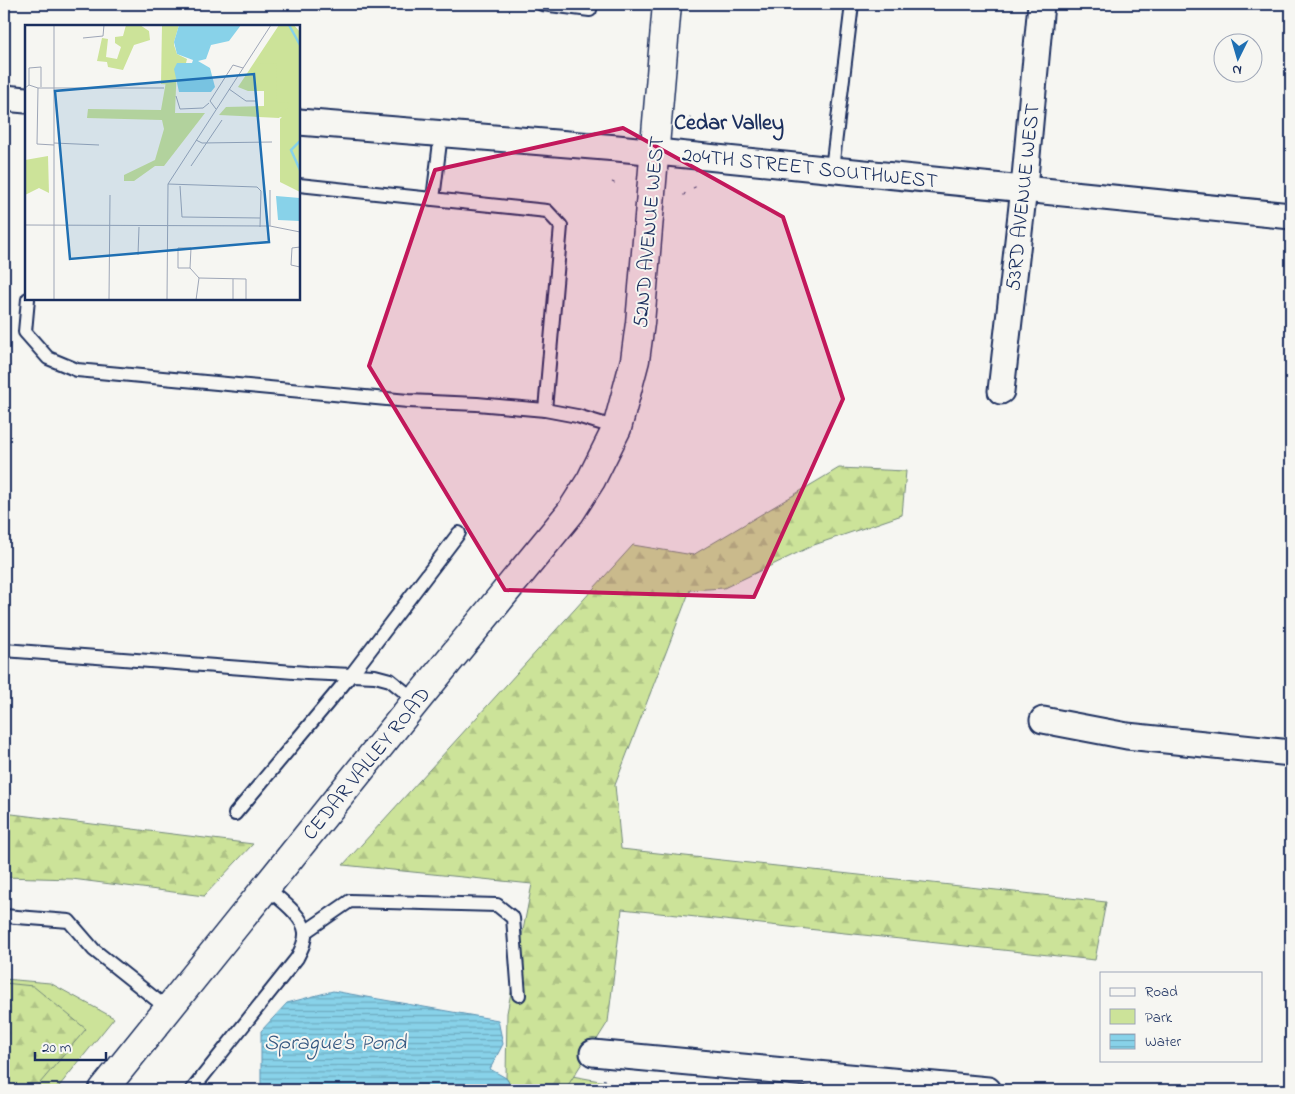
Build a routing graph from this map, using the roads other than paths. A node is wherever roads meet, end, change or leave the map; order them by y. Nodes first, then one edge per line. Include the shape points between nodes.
1 (542, 4) edge
2 (590, 4) edge
3 (667, 4) edge
4 (852, 4) edge
5 (1041, 4) edge
6 (4, 98) edge
7 (25, 100) edge
8 (300, 122) edge
9 (441, 134) junction
10 (655, 152) junction
11 (832, 170) junction
12 (300, 185) edge
13 (1024, 188) junction
14 (433, 199) junction
15 (1291, 216) edge
16 (28, 300) edge
17 (1001, 391) dead end
18 (545, 410) junction
19 (617, 428) junction
20 (459, 533) dead end
21 (4, 650) edge
22 (352, 675) junction
23 (416, 700) junction
24 (1043, 720) dead end
25 (1291, 753) edge
26 (235, 814) dead end
27 (266, 887) junction
28 (4, 916) edge
29 (305, 932) junction
30 (519, 995) dead end
31 (168, 1009) junction
32 (593, 1053) dead end
33 (103, 1090) edge
34 (192, 1090) edge
35 (988, 1090) edge

1 - 2 lane via 590,10
3 - 10 street, 52ND AVENUE WEST
4 - 11 lane
5 - 13 street, 53RD AVENUE WEST
6 - 7 street
8 - 9 street, 204TH STREET SOUTHWEST
9 - 10 street, 204TH STREET SOUTHWEST
9 - 14 lane
10 - 11 street, 204TH STREET SOUTHWEST
10 - 19 street, 52ND AVENUE WEST via 635,360
11 - 13 street, 204TH STREET SOUTHWEST
12 - 14 lane
13 - 15 street, 204TH STREET SOUTHWEST
13 - 17 street, 53RD AVENUE WEST
14 - 18 lane via 547,211 562,226
16 - 18 lane via 25,332 48,358 77,370 408,401
18 - 19 lane
19 - 23 street, CEDAR VALLEY ROAD via 570,513
20 - 22 lane
21 - 22 lane
22 - 23 lane via 390,680
22 - 26 lane
23 - 27 street, CEDAR VALLEY ROAD
24 - 25 street via 1127,736
27 - 29 lane via 300,918
27 - 31 street, CEDAR VALLEY ROAD
28 - 31 lane via 69,920 94,950
29 - 30 lane via 350,900 497,904 513,918
29 - 34 lane via 304,945 297,958
31 - 33 street, CEDAR VALLEY ROAD
32 - 35 street

